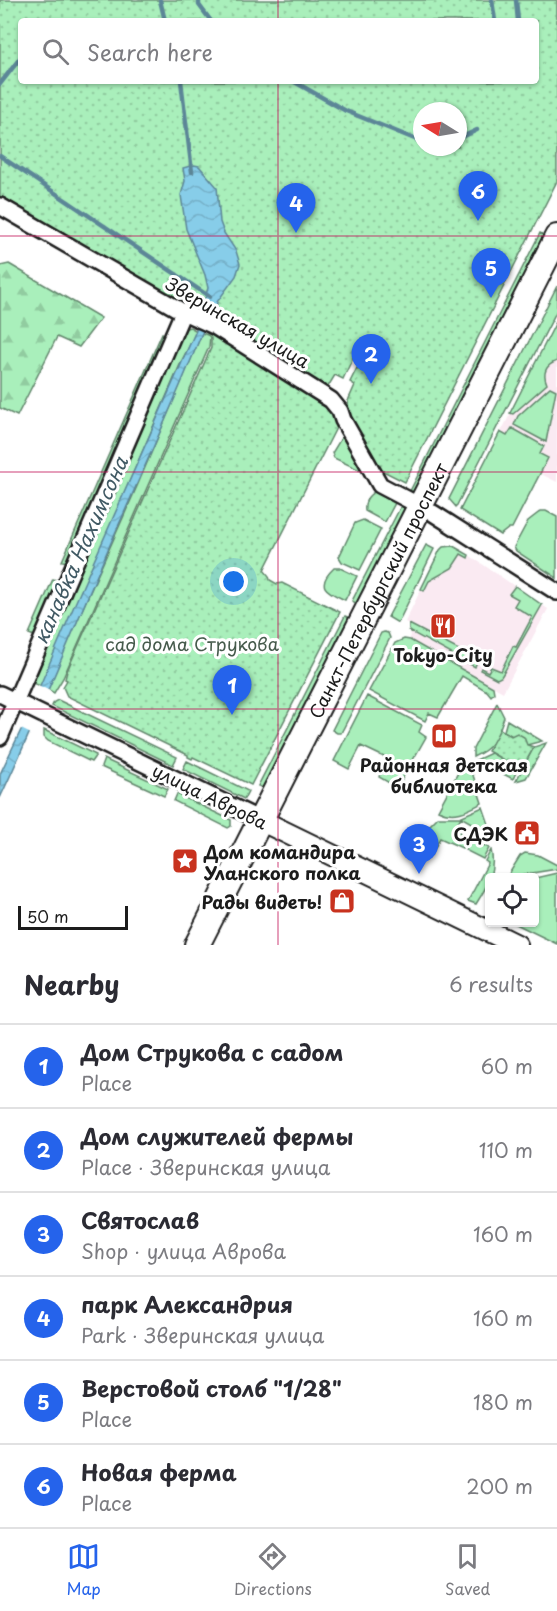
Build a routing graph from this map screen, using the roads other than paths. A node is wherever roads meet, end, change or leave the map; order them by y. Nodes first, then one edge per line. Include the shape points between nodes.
1 (0, 206) edge
2 (557, 237) edge
3 (557, 268) edge
4 (189, 315) junction
5 (427, 510) junction
6 (557, 592) edge
7 (0, 694) edge
8 (19, 703) junction
9 (0, 737) edge
10 (267, 823) junction
11 (197, 945) edge
12 (213, 945) edge
13 (517, 945) edge

1 - 4 street, Зверинская улица
2 - 5 main road, Санкт-Петербургский проспект
3 - 5 main road, Санкт-Петербургский проспект
4 - 5 street, Зверинская улица via 331,400 380,485
4 - 8 street
5 - 6 street, Зверинская улица
5 - 10 main road, Санкт-Петербургский проспект
7 - 8 street, улица Аврова
8 - 9 street
8 - 10 street, улица Аврова
10 - 11 main road, Санкт-Петербургский проспект
10 - 12 main road, Санкт-Петербургский проспект
10 - 13 street, улица Аврова

